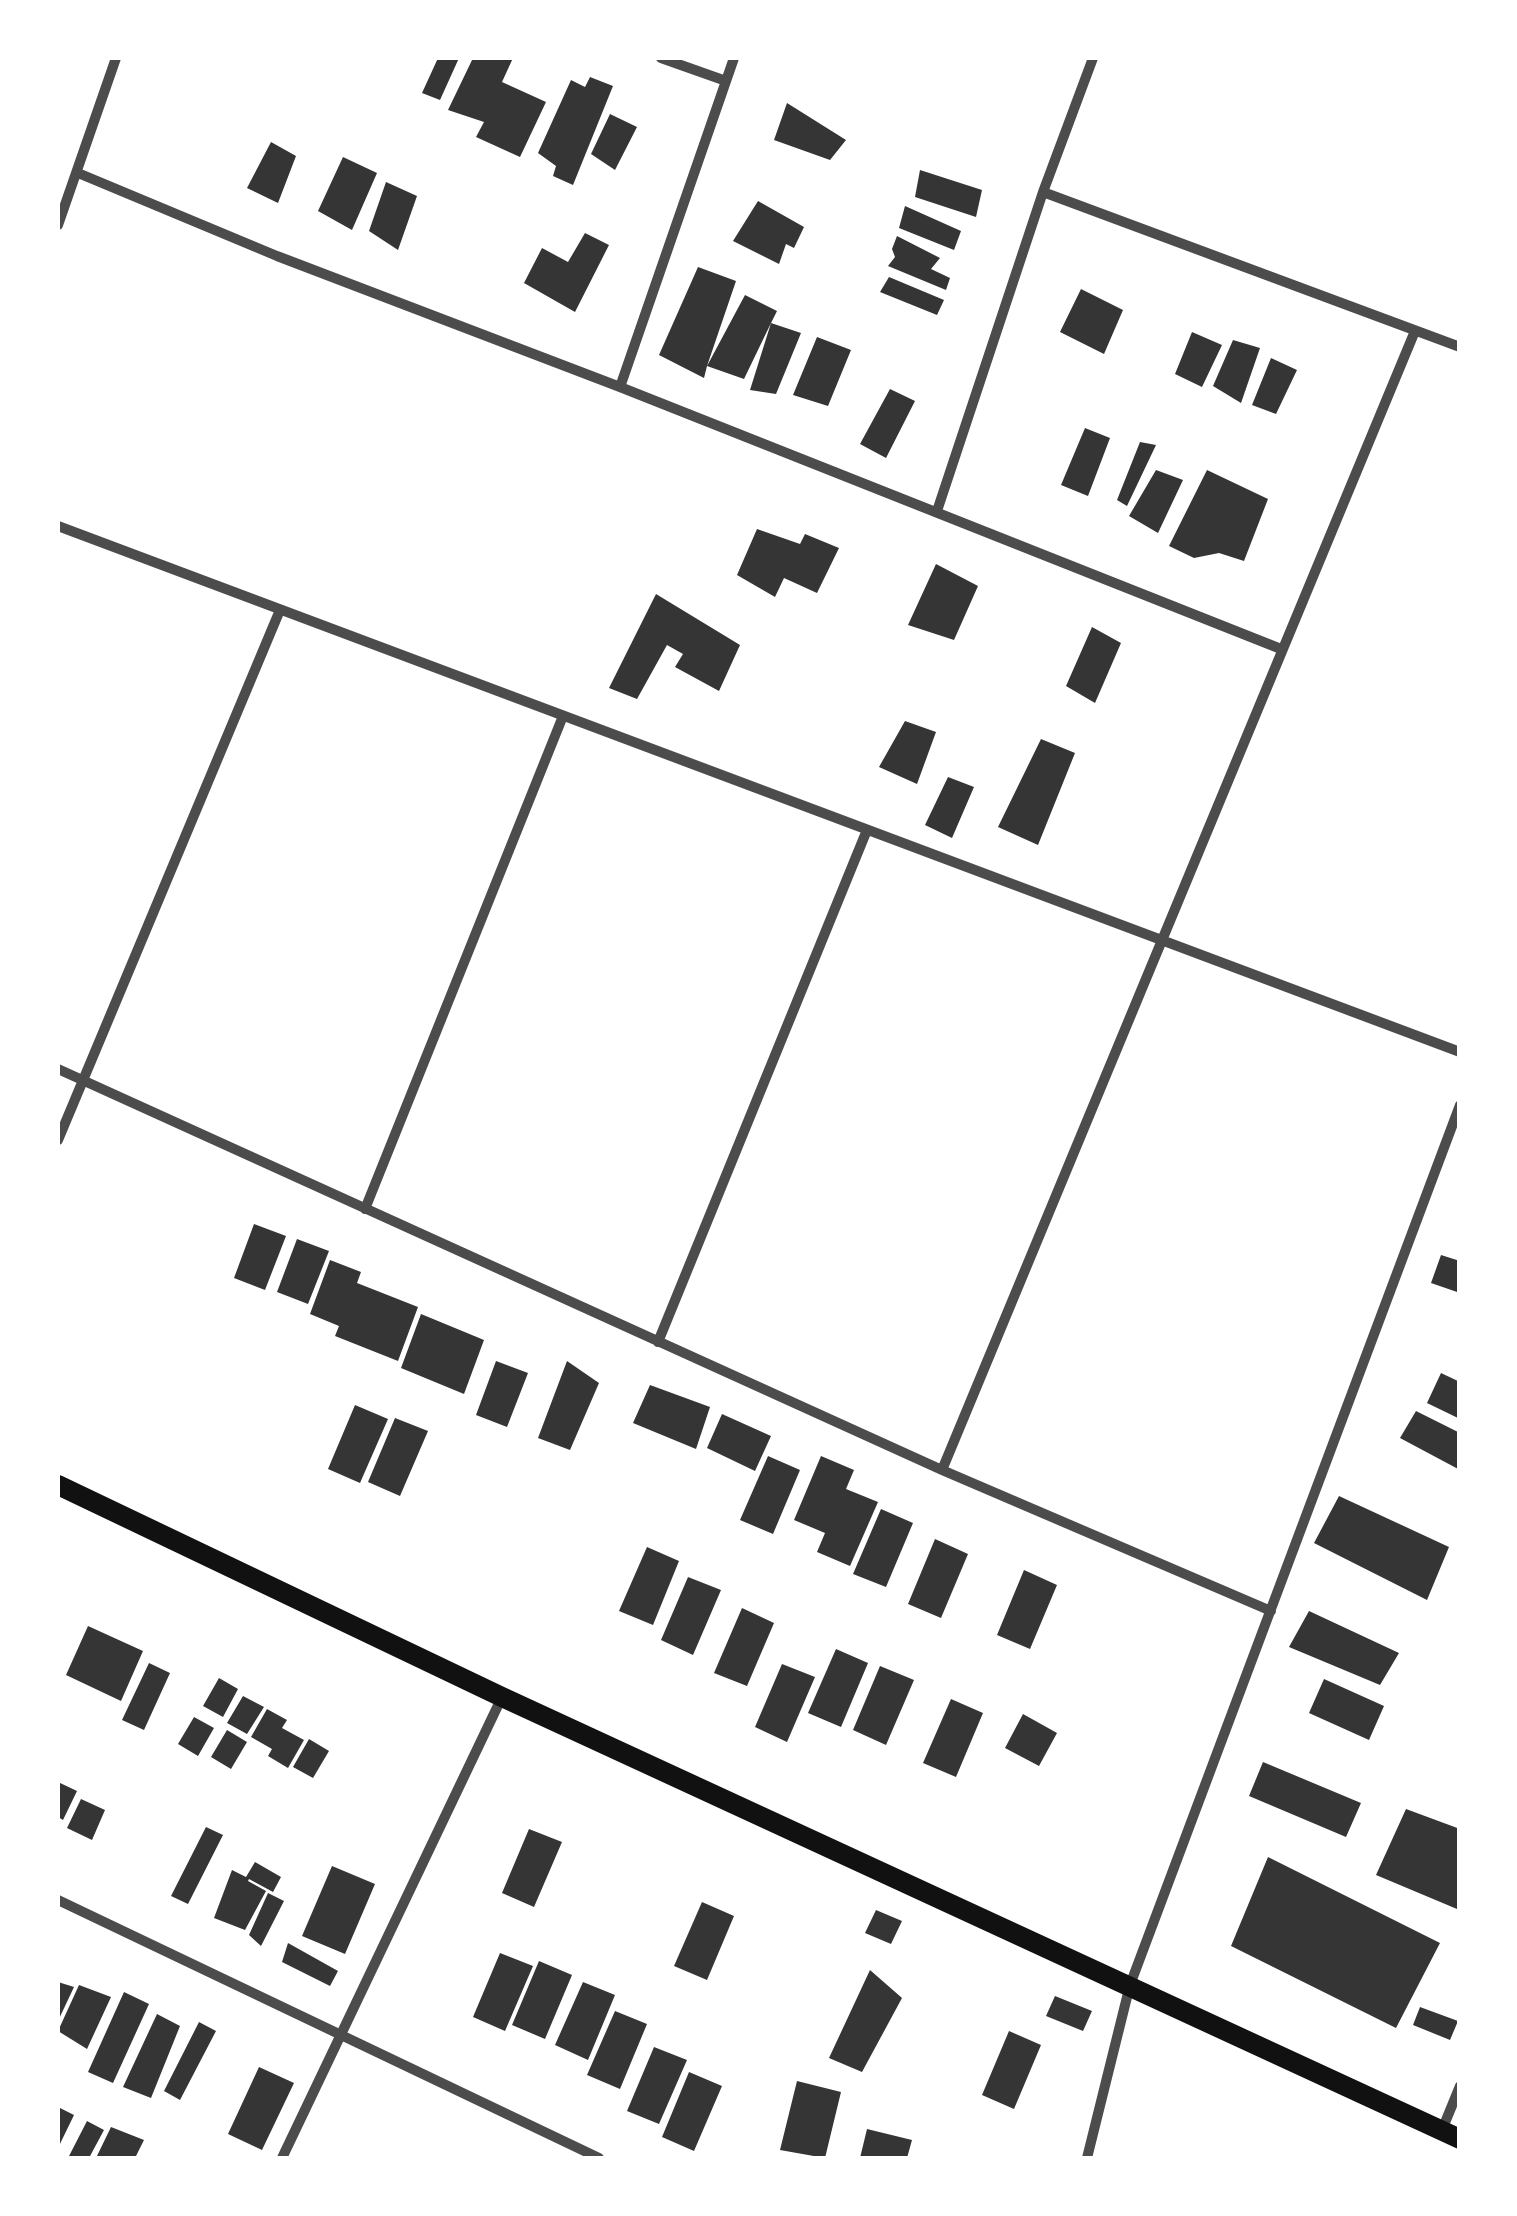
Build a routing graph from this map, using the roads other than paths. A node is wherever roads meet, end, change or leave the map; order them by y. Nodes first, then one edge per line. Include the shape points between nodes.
1 (116, 58) edge
2 (660, 58) edge
3 (734, 58) edge
4 (1093, 58) edge
5 (726, 81) junction
6 (78, 172) junction
7 (1043, 192) junction
8 (58, 225) edge
9 (1415, 331) junction
10 (1460, 347) edge
11 (620, 387) junction
12 (936, 511) junction
13 (58, 526) edge
14 (280, 610) junction
15 (1281, 650) junction
16 (562, 716) junction
17 (867, 830) junction
18 (1164, 941) junction
19 (1460, 1052) edge
20 (58, 1069) edge
21 (84, 1081) junction
22 (1460, 1105) edge
23 (58, 1140) edge
24 (365, 1209) junction
25 (658, 1342) junction
26 (942, 1470) junction
27 (58, 1485) edge
28 (1271, 1611) junction
29 (502, 1697) junction
30 (58, 1900) edge
31 (1130, 1986) junction
32 (341, 2034) junction
33 (1460, 2086) edge
34 (1451, 2135) edge
35 (282, 2158) edge
36 (599, 2158) edge
37 (1087, 2158) edge

1 - 6 street
2 - 5 street
3 - 5 street
4 - 7 street
5 - 11 street
6 - 8 street
6 - 11 street
7 - 9 street
7 - 12 street
9 - 10 street
9 - 15 street
11 - 12 street
12 - 15 street
13 - 14 street
14 - 16 street
14 - 21 street
15 - 18 street
16 - 17 street
16 - 24 street
17 - 18 street
17 - 25 street
18 - 19 street
18 - 26 street
20 - 21 street
21 - 23 street
21 - 24 street
22 - 28 street
24 - 25 street
25 - 26 street
26 - 28 street
27 - 29 main road
28 - 31 street
29 - 31 main road
29 - 32 street
30 - 32 street
31 - 34 main road
31 - 37 street
32 - 35 street
32 - 36 street
33 - 34 street

